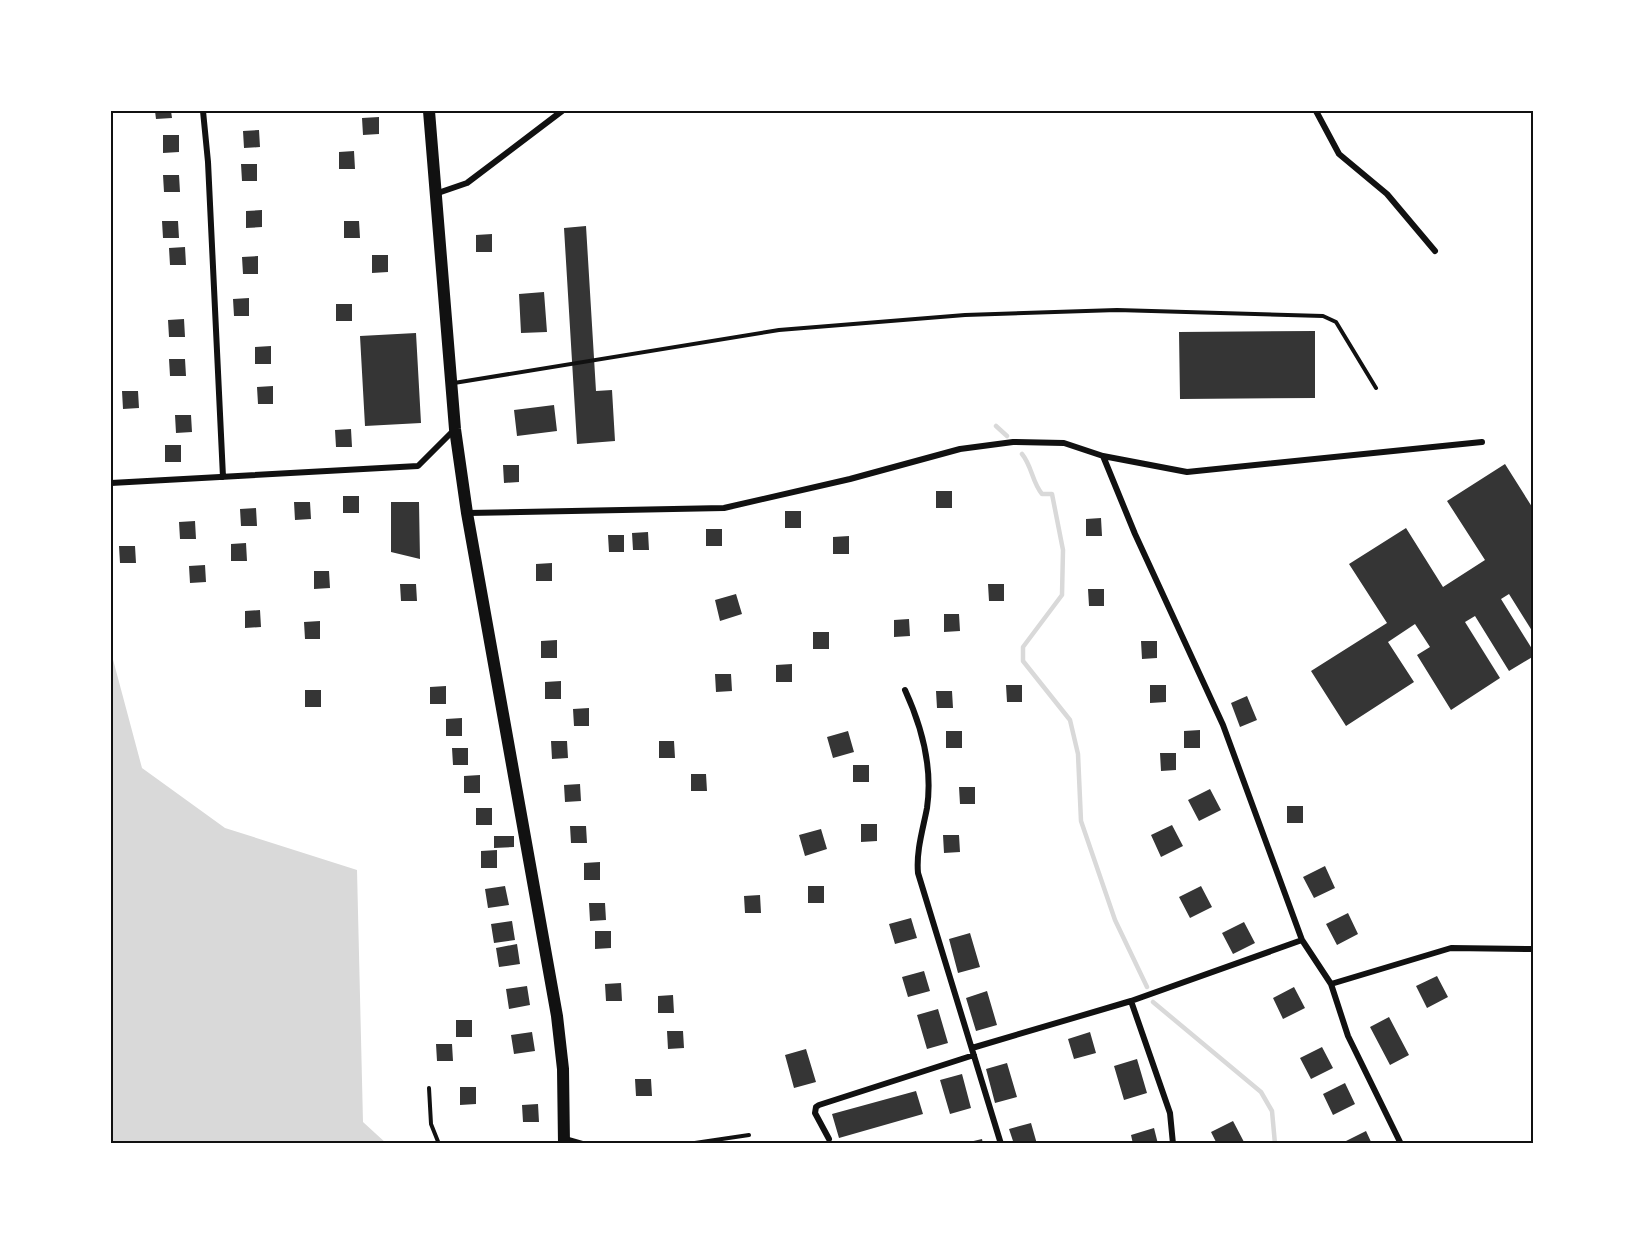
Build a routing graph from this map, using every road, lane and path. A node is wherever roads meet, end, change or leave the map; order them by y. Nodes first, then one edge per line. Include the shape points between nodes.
1 (203, 111) edge
2 (429, 111) edge
3 (562, 111) edge
4 (1316, 111) edge
5 (435, 194) junction
6 (1435, 251) dead end
7 (451, 383) junction
8 (1376, 388) dead end
9 (454, 429) junction
10 (1482, 442) dead end
11 (1103, 456) junction
12 (223, 477) junction
13 (111, 483) edge
14 (467, 513) junction
15 (905, 690) dead end
16 (1302, 940) junction
17 (1534, 949) edge
18 (1331, 984) junction
19 (1131, 1001) junction
20 (972, 1048) junction
21 (974, 1055) junction
22 (429, 1088) dead end
23 (749, 1135) dead end
24 (829, 1139) dead end
25 (564, 1141) edge
26 (439, 1144) edge
27 (586, 1144) edge
28 (688, 1144) edge
29 (1001, 1144) edge
30 (1173, 1144) edge
31 (1401, 1144) edge

1 - 12 street
2 - 5 main road
3 - 5 street via 467,183
4 - 6 street via 1340,154 1387,194
5 - 7 main road
7 - 8 lane via 779,330 965,315 1118,310 1323,316 1336,322
7 - 9 main road
9 - 12 street via 418,466
9 - 14 main road
10 - 11 street via 1187,472
11 - 14 street via 1064,443 1013,442 960,449 724,508
11 - 16 street via 1222,725
12 - 13 street
14 - 25 main road via 557,1016 563,1069
15 - 20 street via 928,760 918,873
16 - 18 street
16 - 19 street
17 - 18 street via 1451,948
18 - 31 street via 1348,1036
19 - 20 street
19 - 30 street via 1170,1113
20 - 21 street
21 - 24 street via 819,1105 815,1113
21 - 29 street
22 - 26 lane via 432,1124
23 - 28 lane
25 - 27 lane

